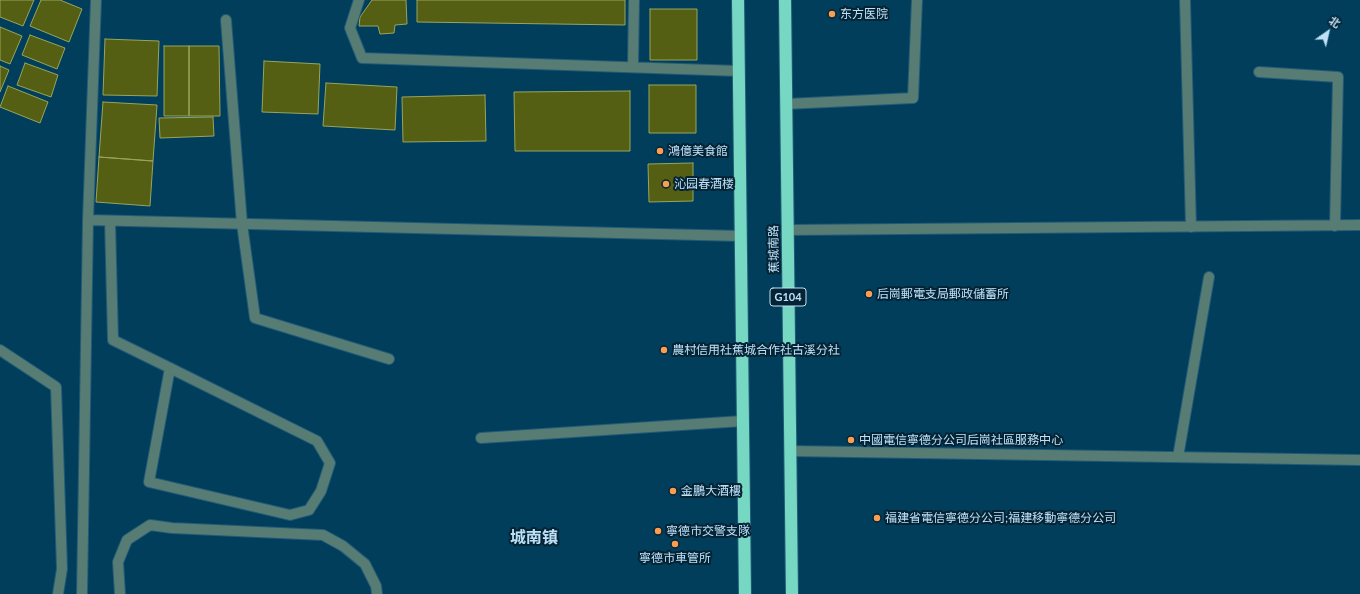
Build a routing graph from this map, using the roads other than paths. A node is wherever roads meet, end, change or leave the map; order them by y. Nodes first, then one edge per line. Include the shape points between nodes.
1 (96, 0) edge
2 (359, 0) edge
3 (634, 0) edge
4 (738, 0) edge
5 (785, 0) edge
6 (917, 0) edge
7 (1185, 0) edge
8 (226, 20) dead end
9 (633, 67) junction
10 (739, 70) junction
11 (1259, 72) dead end
12 (786, 104) junction
13 (88, 220) junction
14 (110, 221) junction
15 (242, 224) junction
16 (1360, 225) edge
17 (1335, 226) junction
18 (1191, 227) junction
19 (788, 230) junction
20 (741, 236) junction
21 (1208, 277) dead end
22 (0, 350) edge
23 (389, 359) dead end
24 (170, 368) junction
25 (743, 422) junction
26 (480, 438) dead end
27 (790, 450) junction
28 (1178, 457) junction
29 (1360, 460) edge
30 (58, 594) edge
31 (82, 594) edge
32 (120, 594) edge
33 (377, 594) edge
34 (745, 594) edge
35 (792, 594) edge

1 - 13 street
2 - 9 street via 350,28 362,58
3 - 9 street
4 - 10 highway
5 - 12 highway, 蕉城南路 / G104
6 - 12 street via 913,98
7 - 18 street
8 - 15 street
9 - 10 street
10 - 20 highway
11 - 17 street via 1338,76
12 - 19 highway, 蕉城南路 / G104
13 - 14 street
13 - 31 street
14 - 15 street
14 - 24 street via 113,340
15 - 20 street
15 - 23 street via 256,318
16 - 17 street
17 - 18 street
18 - 19 street
19 - 27 highway, 蕉城南路 / G104
20 - 25 highway
21 - 28 street
22 - 30 street via 56,387 62,569
24 - 24 street via 317,441 330,463 321,491 309,510 290,515 149,482
25 - 26 street
25 - 34 highway
27 - 28 street
27 - 35 highway, 蕉城南路 / G104
28 - 29 street
32 - 33 street via 118,562 127,540 150,525 322,535 343,546 365,564 376,586

